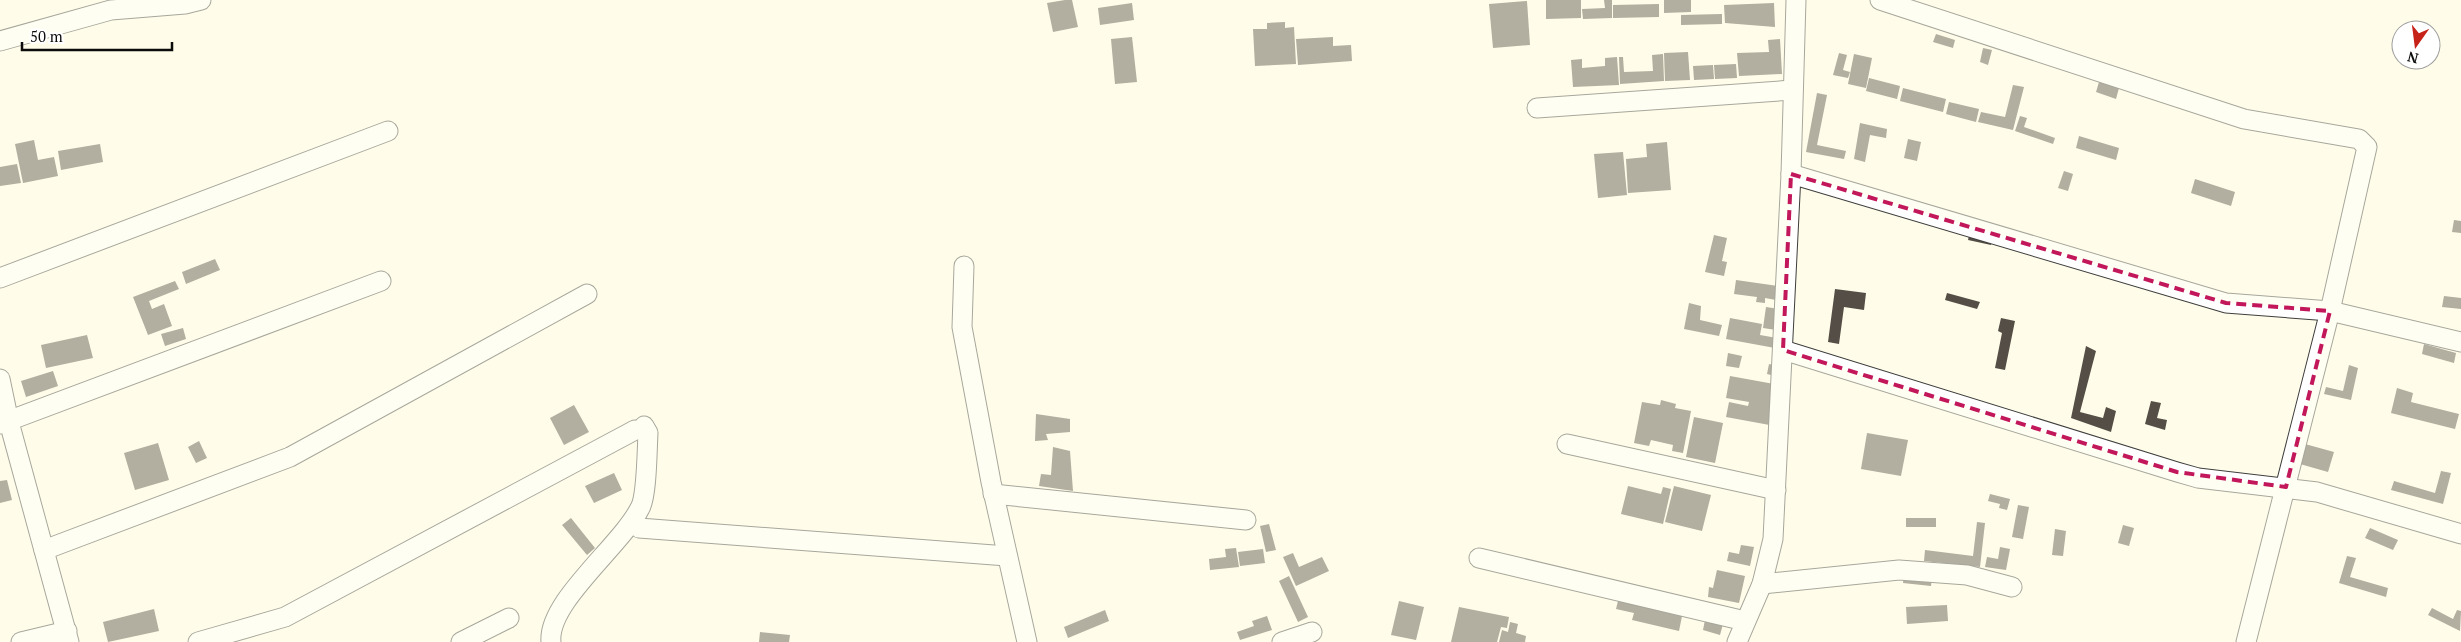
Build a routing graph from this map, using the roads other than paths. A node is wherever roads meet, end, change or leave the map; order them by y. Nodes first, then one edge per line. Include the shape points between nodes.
1 (201, 0) edge
2 (1796, 0) edge
3 (1880, 0) edge
4 (0, 41) edge
5 (1793, 90) junction
6 (1537, 108) dead end
7 (388, 131) dead end
8 (1791, 174) junction
9 (964, 266) dead end
10 (0, 278) edge
11 (381, 281) dead end
12 (587, 294) dead end
13 (2330, 311) junction
14 (2461, 342) edge
15 (1783, 350) junction
16 (0, 379) edge
17 (4, 423) edge
18 (1567, 444) dead end
19 (2286, 487) junction
20 (1776, 490) junction
21 (993, 494) junction
22 (1246, 520) dead end
23 (639, 528) dead end
24 (2461, 534) edge
25 (44, 550) junction
26 (1007, 556) junction
27 (1479, 558) dead end
28 (1762, 584) junction
29 (2012, 587) dead end
30 (510, 618) dead end
31 (1746, 621) junction
32 (1312, 632) dead end
33 (68, 637) edge
34 (21, 642) edge
35 (198, 642) edge
36 (461, 642) edge
37 (551, 642) edge
38 (1027, 642) edge
39 (1282, 642) edge
40 (1737, 642) edge
41 (2246, 642) edge

1 - 4 street via 111,10
2 - 5 street
3 - 13 street via 2244,119 2359,139 2367,147
5 - 6 street
5 - 8 street
7 - 10 street
8 - 13 street via 2226,304
8 - 15 street
9 - 21 street via 962,327
11 - 17 street
12 - 25 street via 290,457
13 - 14 street
13 - 19 street
15 - 19 street via 2198,478
15 - 20 street
16 - 17 street
17 - 25 street
18 - 20 street
19 - 24 street via 2317,492
19 - 41 street
20 - 28 street via 1773,539
21 - 22 street
21 - 26 street
23 - 26 street
25 - 33 street
26 - 38 street
27 - 31 street
28 - 29 street via 1899,570 1967,576
28 - 31 street
30 - 36 street
31 - 40 street
32 - 39 street
33 - 34 street
35 - 37 street via 285,616 640,428 648,433 642,506 629,527 561,606 550,634

